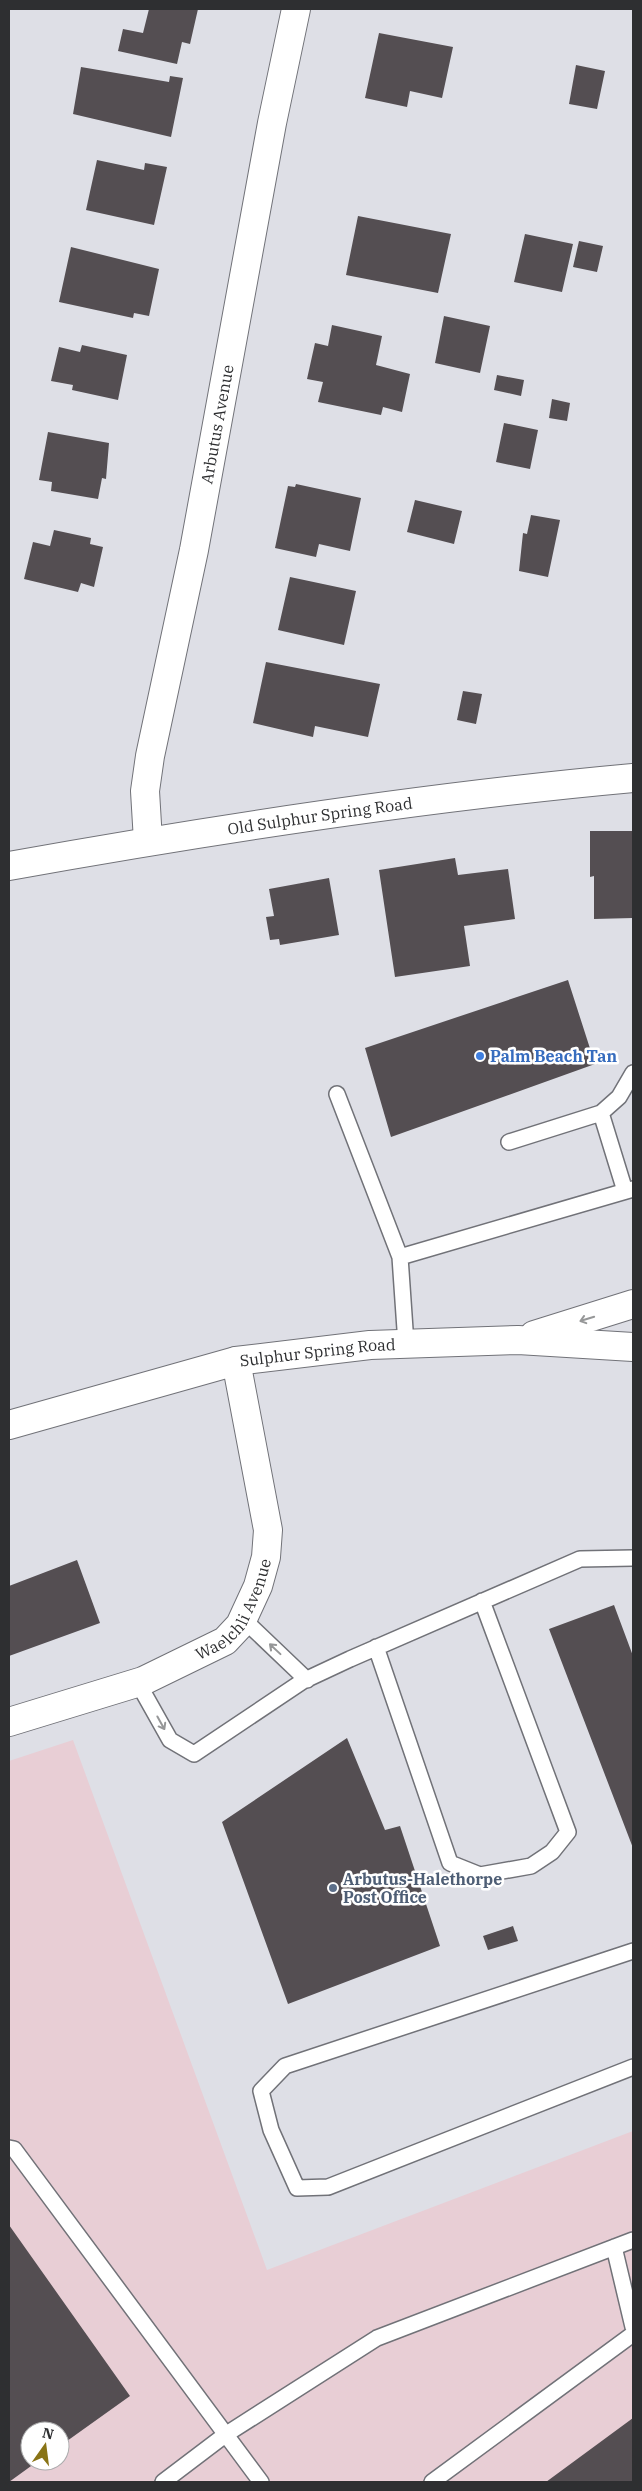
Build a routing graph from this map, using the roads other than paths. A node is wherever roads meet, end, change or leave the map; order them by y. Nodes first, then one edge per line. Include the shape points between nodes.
1 (296, 9) edge
2 (633, 778) edge
3 (148, 841) junction
4 (9, 866) edge
5 (633, 1073) edge
6 (337, 1094) dead end
7 (601, 1113) junction
8 (509, 1142) dead end
9 (629, 1190) edge
10 (400, 1257) junction
11 (633, 1304) edge
12 (518, 1340) junction
13 (406, 1344) junction
14 (633, 1348) edge
15 (236, 1361) junction
16 (9, 1425) edge
17 (633, 1558) edge
18 (482, 1601) junction
19 (243, 1619) junction
20 (376, 1647) junction
21 (307, 1680) junction
22 (138, 1683) junction
23 (9, 1722) edge
24 (633, 1951) edge
25 (633, 2067) edge
26 (9, 2148) edge
27 (633, 2240) edge
28 (614, 2247) junction
29 (633, 2327) edge
30 (633, 2334) edge
31 (225, 2434) junction
32 (162, 2482) edge
33 (261, 2482) edge
34 (432, 2482) edge

1 - 3 street, Arbutus Avenue via 272,122 194,550 150,756 145,791
2 - 3 street, Old Sulphur Spring Road via 408,804
3 - 4 street, Old Sulphur Spring Road
5 - 7 lane via 619,1097
6 - 10 lane
7 - 8 lane
7 - 9 lane
9 - 10 lane
10 - 13 lane
11 -> 12 street
12 - 13 street, Sulphur Spring Road
12 - 14 street, Sulphur Spring Road
13 - 15 street, Sulphur Spring Road via 370,1345
15 - 16 street, Sulphur Spring Road
15 - 19 street, Waelchli Avenue via 268,1530 266,1557 258,1586
17 - 18 lane via 580,1559
18 - 20 lane
18 - 20 lane via 568,1832 552,1852 531,1866 480,1875 450,1863
21 -> 19 lane
19 - 22 street, Waelchli Avenue via 225,1641
20 - 21 lane
22 -> 21 lane via 170,1740 194,1754
22 - 23 street, Waelchli Avenue
24 - 25 lane via 285,2066 261,2091 271,2130 297,2188 328,2187
26 - 31 lane via 14,2149
27 - 28 lane
28 - 29 lane
28 - 31 lane via 377,2338
30 - 34 lane
31 - 32 lane
31 - 33 lane

